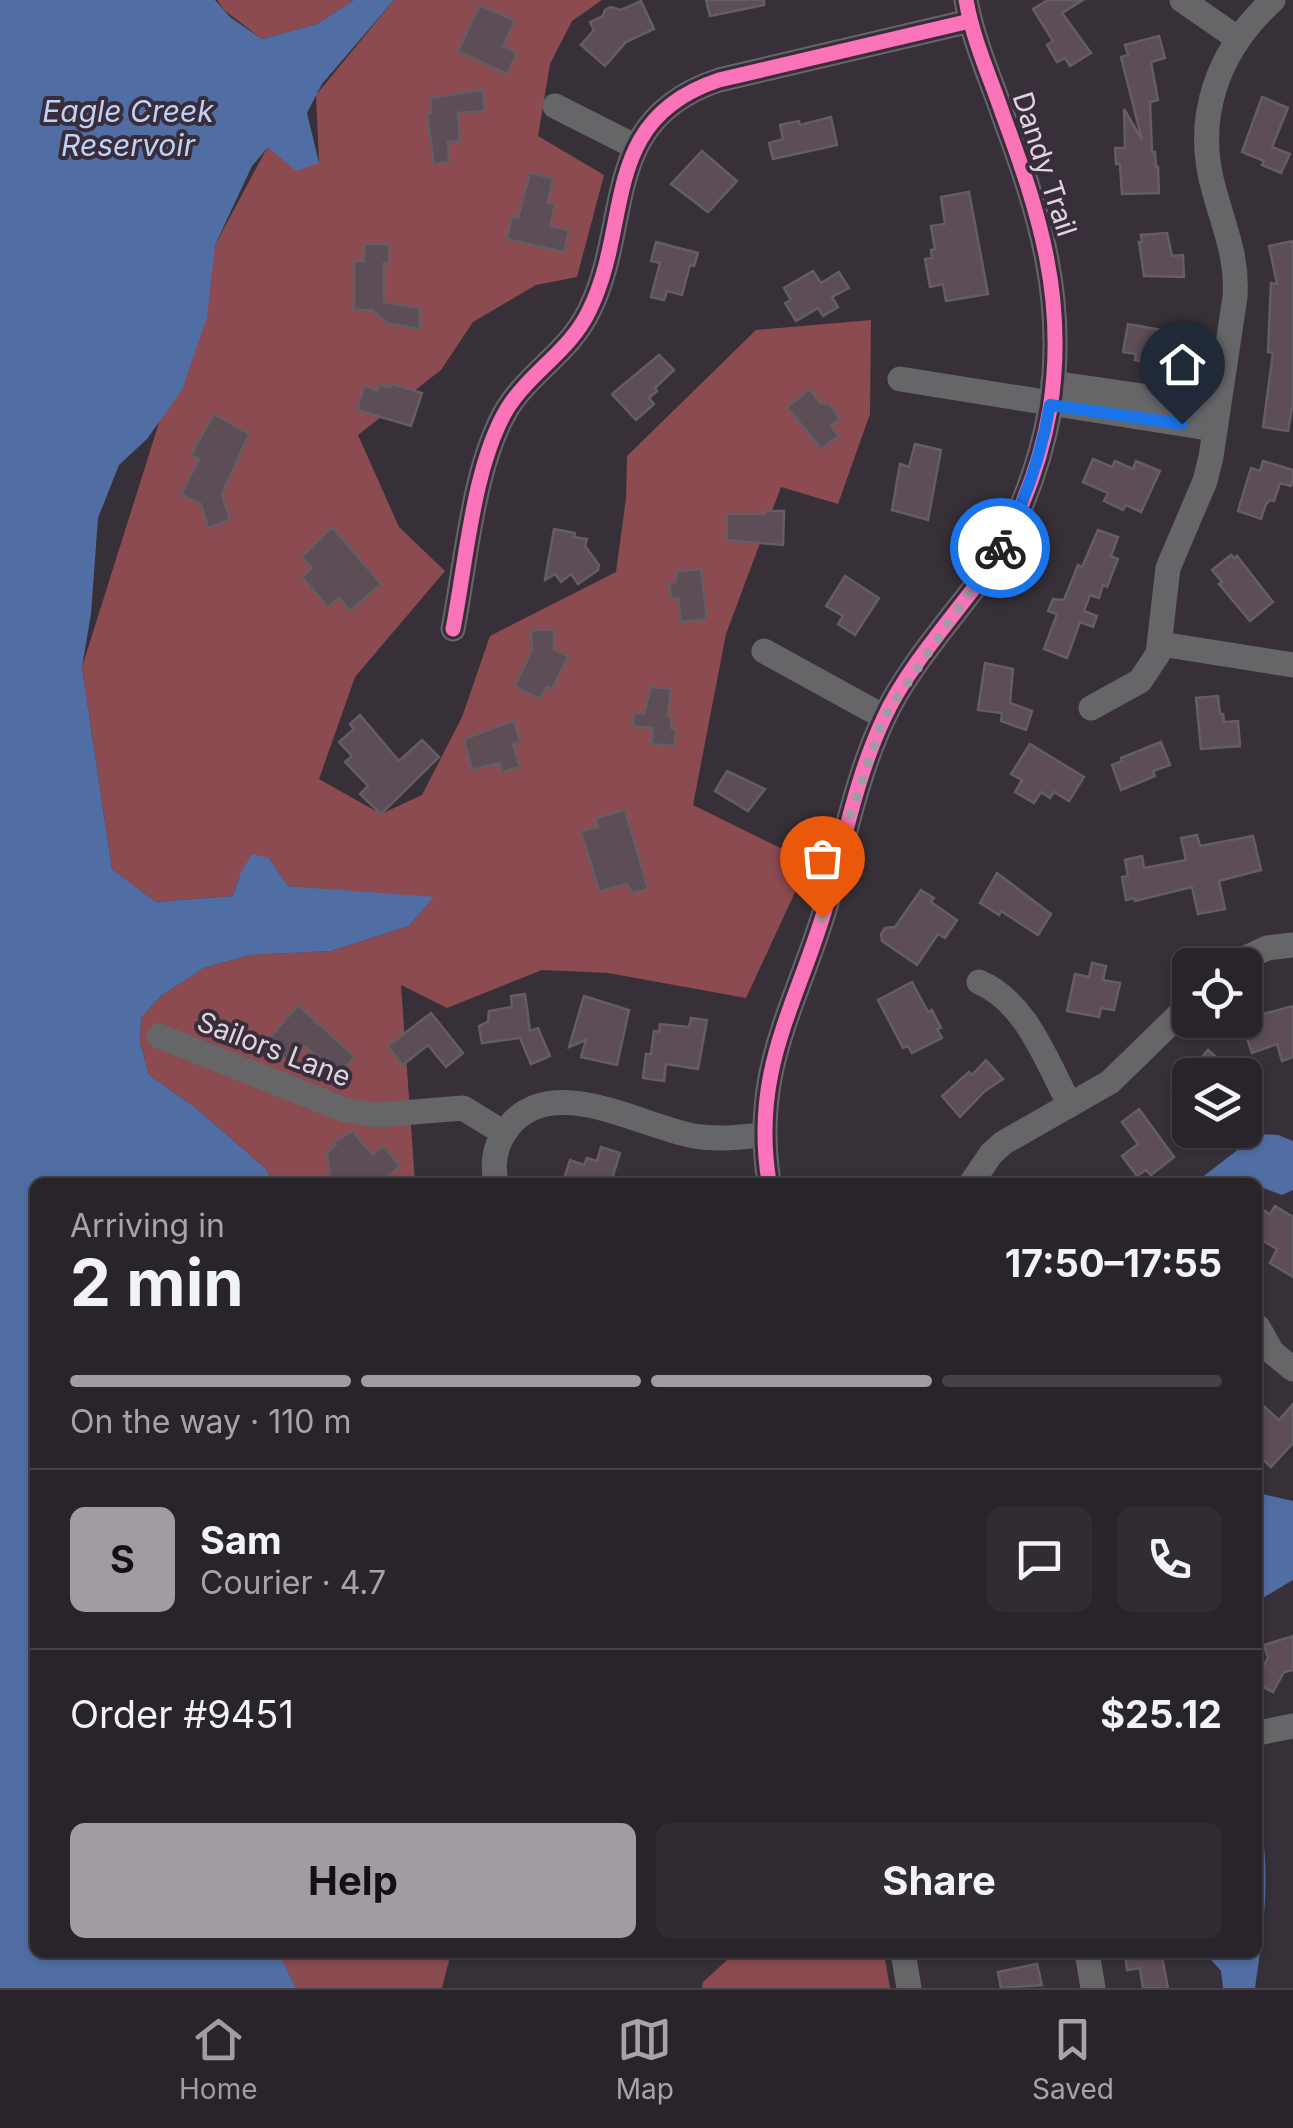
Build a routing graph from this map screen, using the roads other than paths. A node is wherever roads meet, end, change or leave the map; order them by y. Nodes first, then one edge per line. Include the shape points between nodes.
1 (1182, 0) edge
2 (1273, 0) edge
3 (968, 11) edge
4 (1237, 38) junction
5 (556, 106) dead end
6 (636, 148) junction
7 (900, 380) dead end
8 (1052, 394) junction
9 (1216, 418) junction
10 (453, 630) dead end
11 (1161, 644) junction
12 (764, 651) dead end
13 (1293, 665) edge
14 (1091, 708) dead end
15 (884, 717) junction
16 (1293, 945) edge
17 (1262, 950) edge
18 (979, 982) dead end
19 (1172, 1022) edge
20 (159, 1036) dead end
21 (1070, 1105) junction
22 (504, 1132) junction
23 (764, 1136) junction
24 (496, 1178) edge
25 (769, 1178) edge
26 (975, 1178) edge
27 (1262, 1333) edge
28 (1293, 1368) edge
29 (1293, 1726) edge
30 (1262, 1731) edge
31 (904, 1958) edge
32 (1087, 1958) edge
33 (909, 1988) edge
34 (1093, 1988) edge

1 - 4 street
2 - 4 street
3 - 6 street via 710,82 667,108
3 - 8 street, Dandy Trail via 1043,231 1054,301
4 - 9 street via 1216,81 1206,130 1209,170 1236,274
5 - 6 street
6 - 10 street via 589,311 568,344 514,398 490,442
7 - 8 street
8 - 9 street
8 - 15 street, Dandy Trail via 1040,452 1011,528
9 - 11 street via 1205,481 1168,568
11 - 13 street
11 - 14 street via 1140,681
12 - 15 street
15 - 23 street, Dandy Trail via 774,1052
16 - 17 street
18 - 21 street via 1019,1013
19 - 21 street via 1110,1082
20 - 22 street, Sailors Lane via 345,1110 377,1115 463,1108
21 - 26 street via 1003,1143
22 - 23 street via 533,1107 565,1101 699,1137
22 - 24 street via 494,1156
23 - 25 street, Dandy Trail
27 - 28 street
29 - 30 street
31 - 33 street
32 - 34 street

